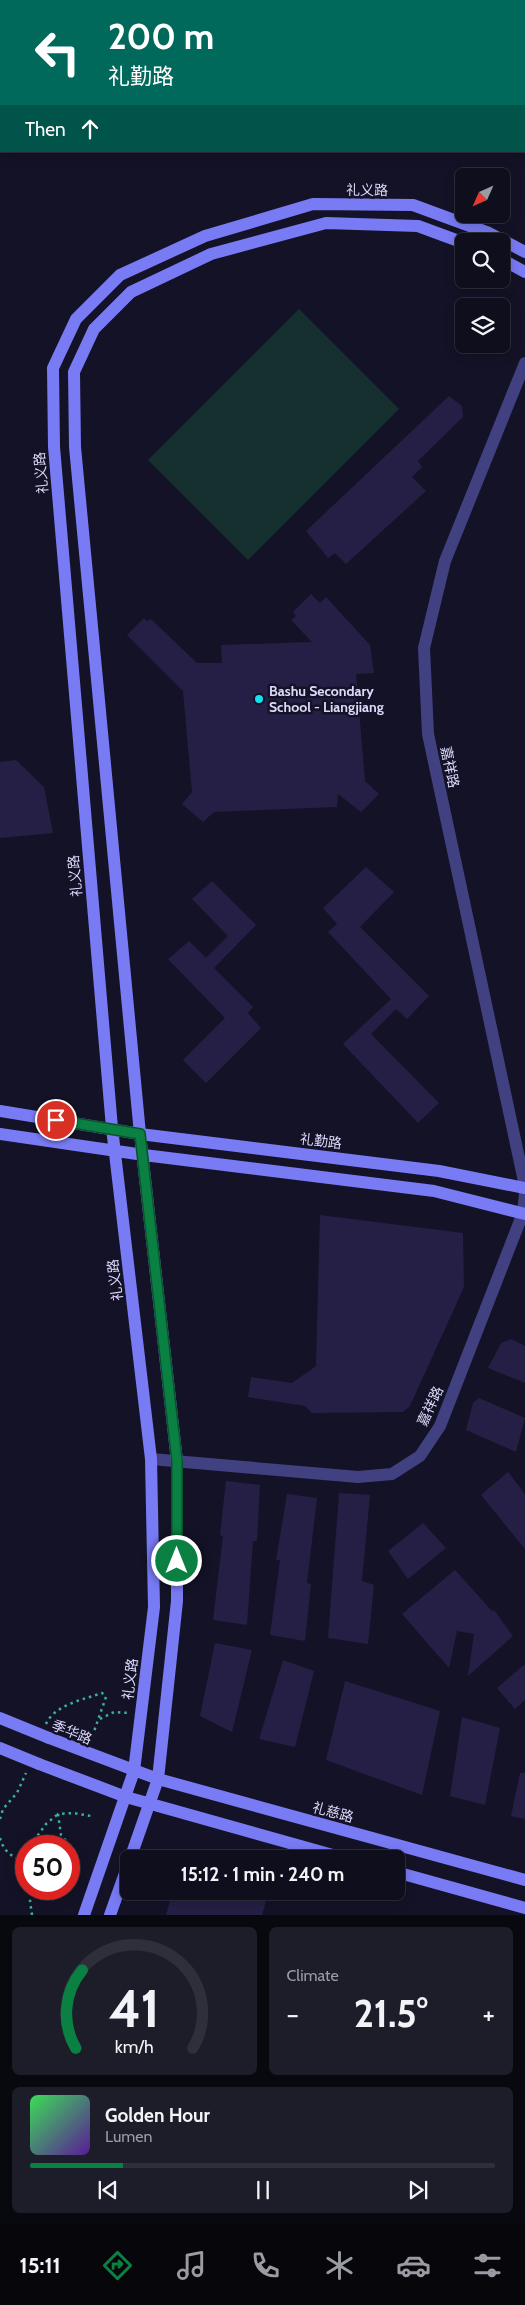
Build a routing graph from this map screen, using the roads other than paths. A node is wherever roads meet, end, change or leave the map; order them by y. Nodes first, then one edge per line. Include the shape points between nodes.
1 (455, 239) edge
2 (525, 252) edge
3 (510, 264) edge
4 (525, 272) edge
5 (525, 363) edge
6 (0, 1111) edge
7 (112, 1128) junction
8 (0, 1134) edge
9 (140, 1134) junction
10 (116, 1150) junction
11 (144, 1155) junction
12 (525, 1187) edge
13 (525, 1193) edge
14 (524, 1214) edge
15 (151, 1459) junction
16 (177, 1461) junction
17 (0, 1718) edge
18 (0, 1748) edge
19 (134, 1771) junction
20 (158, 1779) junction
21 (126, 1798) junction
22 (149, 1804) junction
23 (133, 1850) edge
24 (315, 1850) edge
25 (405, 1875) edge
26 (525, 1880) edge
27 (120, 1887) edge
28 (525, 1908) edge
29 (84, 1915) edge
30 (110, 1915) edge

1 - 9 main road via 418,226 326,223 211,254 131,292 94,329 74,372 74,446
2 - 7 main road, 礼义路 via 490,233 413,205 313,204 205,236 120,275 76,319 53,368 54,447
3 - 4 main road
5 - 12 street, 嘉祥路 via 445,561 424,648 428,734
6 - 7 main road, 礼勤路
7 - 9 main road, 礼勤路
7 - 10 main road, 礼义路
8 - 10 main road
9 - 11 main road
9 - 12 main road, 礼勤路 via 439,1170
10 - 11 main road
10 - 15 main road, 礼义路
11 - 14 main road via 434,1191
11 - 16 main road
13 - 14 street, 嘉祥路
14 - 16 street, 嘉祥路 via 440,1426 420,1456 392,1474 358,1477
15 - 16 street, 嘉祥路
15 - 19 main road, 礼义路 via 154,1607
16 - 20 main road via 177,1601
17 - 19 main road, 季华路, bridge
18 - 21 main road, bridge
19 - 20 main road, 礼慈路
19 - 21 main road, 礼义路
20 - 22 main road
20 - 26 main road, 礼慈路
21 - 22 main road
21 - 29 main road, 礼义路
22 - 23 main road
22 - 24 main road
25 - 28 main road
27 - 30 main road

